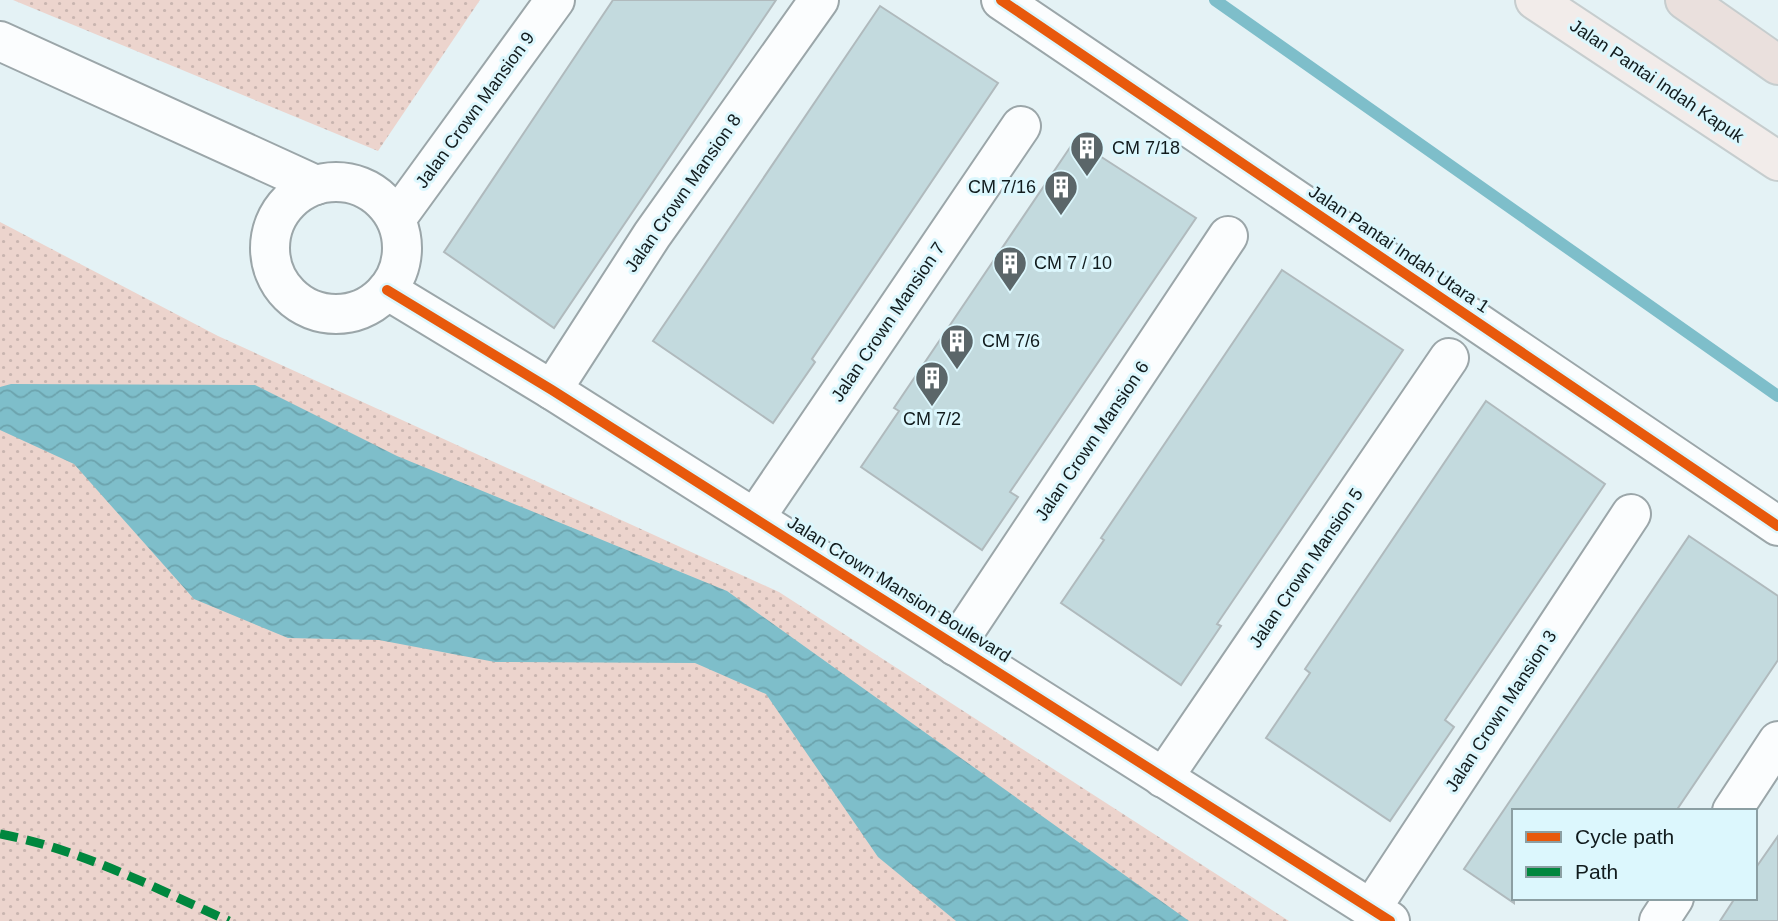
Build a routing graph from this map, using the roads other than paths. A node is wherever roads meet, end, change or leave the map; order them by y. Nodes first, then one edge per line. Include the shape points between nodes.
1 (555, 0) edge
2 (819, 0) edge
3 (1001, 0) edge
4 (1535, 0) edge
5 (1685, 0) edge
6 (0, 41) edge
7 (1778, 65) edge
8 (1021, 126) dead end
9 (1778, 161) edge
10 (316, 185) junction
11 (396, 219) junction
12 (1228, 236) dead end
13 (387, 290) junction
14 (1449, 358) dead end
15 (552, 390) junction
16 (1631, 514) dead end
17 (755, 519) junction
18 (1778, 526) edge
19 (955, 646) junction
20 (1778, 741) edge
21 (1163, 778) junction
22 (1733, 809) edge
23 (1673, 900) edge
24 (1380, 915) edge
25 (1659, 921) edge

1 - 11 street, Jalan Crown Mansion 9
2 - 15 street, Jalan Crown Mansion 8 via 652,234
3 - 18 street, Jalan Pantai Indah Utara 1
4 - 9 main road, Jalan Pantai Indah Kapuk
5 - 7 highway
6 - 10 street
8 - 17 street, Jalan Crown Mansion 7
10 - 11 street via 335,182 371,191
10 - 13 street via 286,206 271,241 271,260 288,293 302,305 339,314 357,312
11 - 13 street via 402,256
12 - 19 street, Jalan Crown Mansion 6
13 - 15 street, Jalan Crown Mansion Boulevard
14 - 21 street, Jalan Crown Mansion 5
15 - 17 street, Jalan Crown Mansion Boulevard
16 - 24 street, Jalan Crown Mansion 3
17 - 19 street, Jalan Crown Mansion Boulevard
19 - 21 street, Jalan Crown Mansion Boulevard
20 - 22 street
21 - 24 street, Jalan Crown Mansion Boulevard
23 - 25 street

